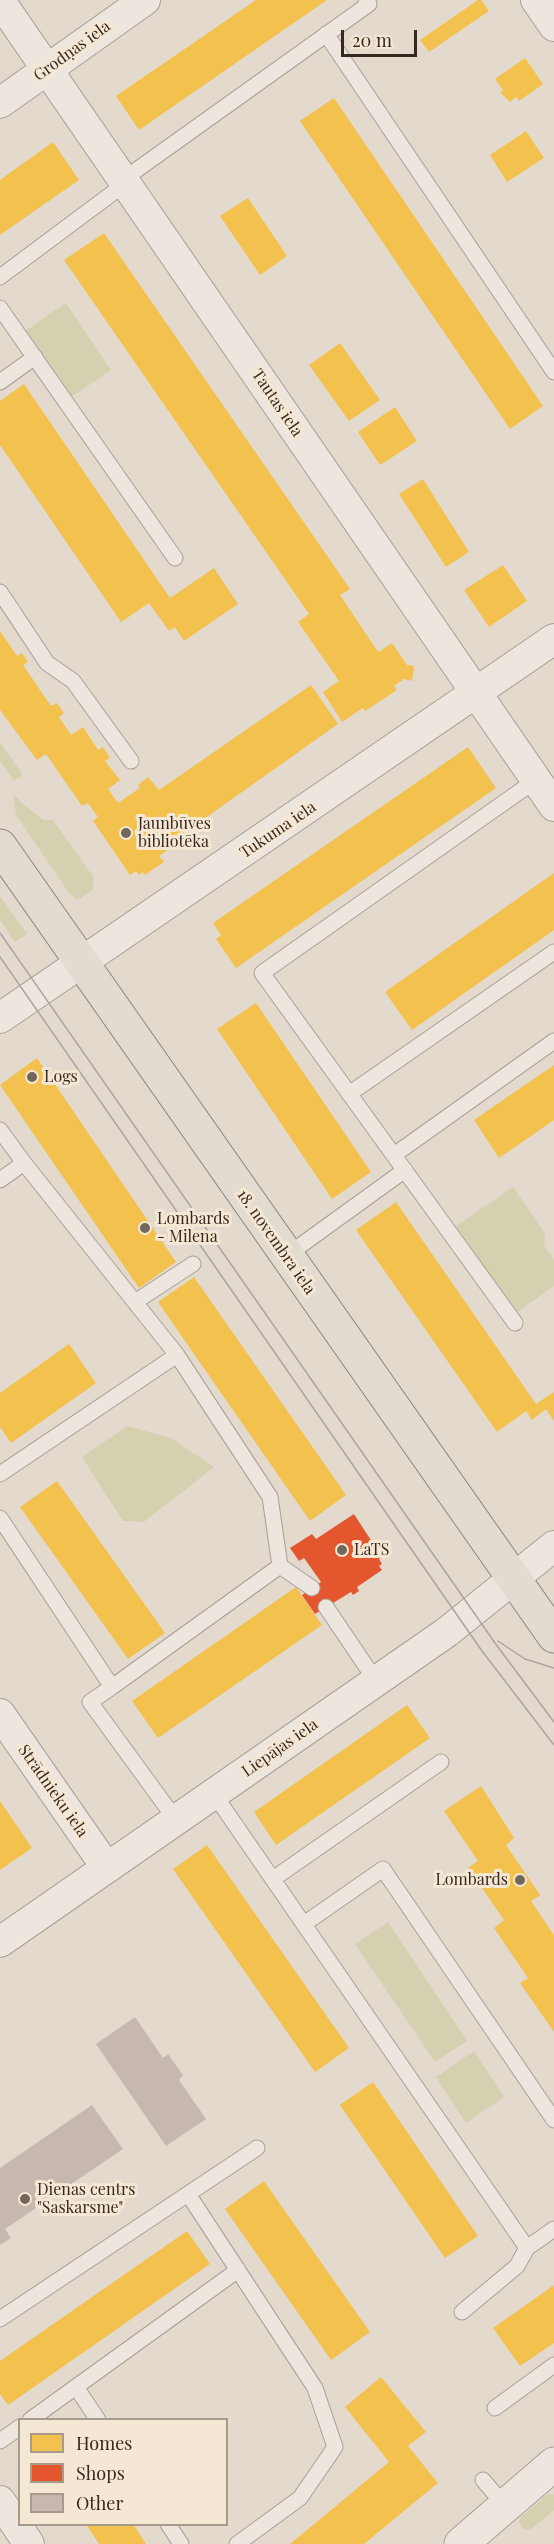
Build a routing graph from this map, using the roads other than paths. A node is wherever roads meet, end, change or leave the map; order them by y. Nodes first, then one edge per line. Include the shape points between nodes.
1 (145, 0) edge
2 (366, 0) edge
3 (536, 0) edge
4 (0, 1) edge
5 (554, 26) edge
6 (326, 34) junction
7 (47, 69) junction
8 (0, 103) edge
9 (125, 181) junction
10 (0, 277) edge
11 (0, 308) edge
12 (34, 357) junction
13 (554, 372) edge
14 (0, 382) edge
15 (175, 558) dead end
16 (0, 592) edge
17 (554, 639) edge
18 (475, 693) junction
19 (131, 761) dead end
20 (536, 780) junction
21 (554, 807) edge
22 (0, 846) edge
23 (554, 952) edge
24 (81, 963) junction
25 (0, 1018) edge
26 (554, 1041) edge
27 (350, 1094) junction
28 (0, 1130) edge
29 (394, 1155) junction
30 (24, 1163) junction
31 (405, 1170) junction
32 (0, 1180) edge
33 (286, 1256) junction
34 (193, 1264) dead end
35 (135, 1302) junction
36 (515, 1323) dead end
37 (177, 1355) junction
38 (0, 1474) edge
39 (0, 1518) edge
40 (554, 1546) edge
41 (280, 1566) junction
42 (514, 1578) junction
43 (312, 1588) dead end
44 (326, 1607) dead end
45 (554, 1636) edge
46 (376, 1681) junction
47 (112, 1687) junction
48 (0, 1714) edge
49 (441, 1762) dead end
50 (214, 1794) junction
51 (176, 1820) junction
52 (107, 1868) junction
53 (273, 1880) junction
54 (304, 1924) junction
55 (0, 1942) edge
56 (554, 2120) edge
57 (257, 2148) dead end
58 (188, 2194) junction
59 (554, 2229) edge
60 (527, 2248) junction
61 (238, 2270) junction
62 (462, 2312) dead end
63 (0, 2319) edge
64 (554, 2365) edge
65 (76, 2387) junction
66 (495, 2408) dead end
67 (33, 2418) edge
68 (97, 2418) edge
69 (18, 2428) edge
70 (0, 2441) edge
71 (554, 2464) edge
72 (483, 2480) dead end
73 (0, 2500) edge
74 (505, 2506) junction
75 (169, 2526) edge
76 (464, 2543) edge
77 (29, 2544) edge
78 (181, 2544) edge
79 (237, 2544) edge

1 - 7 street, Grodņas iela
2 - 6 lane via 369,4
3 - 5 street
4 - 7 street, Tautas iela
6 - 9 lane
6 - 13 lane
7 - 8 street, Grodņas iela
7 - 9 street, Tautas iela
9 - 10 lane
9 - 18 street, Tautas iela
11 - 12 lane
12 - 14 lane
12 - 15 lane
16 - 19 lane via 48,663 73,681
17 - 18 street, Tukuma iela
18 - 20 street, Tautas iela
18 - 24 street, Tukuma iela
20 - 21 street, Tautas iela
20 - 27 lane via 262,973
22 - 24 main road, 18. novembra iela
23 - 27 lane
24 - 25 street, Tukuma iela
24 - 33 main road, 18. novembra iela
26 - 29 lane
27 - 29 lane
28 - 30 lane
29 - 31 lane
30 - 32 lane
30 - 35 lane
31 - 33 lane
31 - 36 lane
33 - 42 main road, 18. novembra iela
34 - 35 lane
35 - 37 lane
37 - 38 lane
37 - 41 lane via 270,1497
39 - 47 lane
40 - 42 street, Liepājas iela
41 - 43 lane
41 - 47 lane
42 - 45 main road, 18. novembra iela
42 - 46 street, Liepājas iela via 447,1632
44 - 46 lane
46 - 50 street, Liepājas iela
47 - 51 lane via 90,1702
48 - 52 street, Strādnieku iela
49 - 53 lane
50 - 51 street, Liepājas iela
50 - 53 lane
51 - 52 street, Liepājas iela
52 - 55 street, Liepājas iela
53 - 54 lane
54 - 56 lane via 383,1869
54 - 60 lane
57 - 58 lane
58 - 61 lane
58 - 63 lane
59 - 60 lane
60 - 62 lane via 517,2266
61 - 65 lane
61 - 79 lane via 315,2388 335,2447 300,2498
64 - 66 lane
65 - 67 lane
65 - 68 lane
69 - 70 lane
71 - 74 street
72 - 74 lane
73 - 77 street
74 - 76 street
75 - 78 lane

